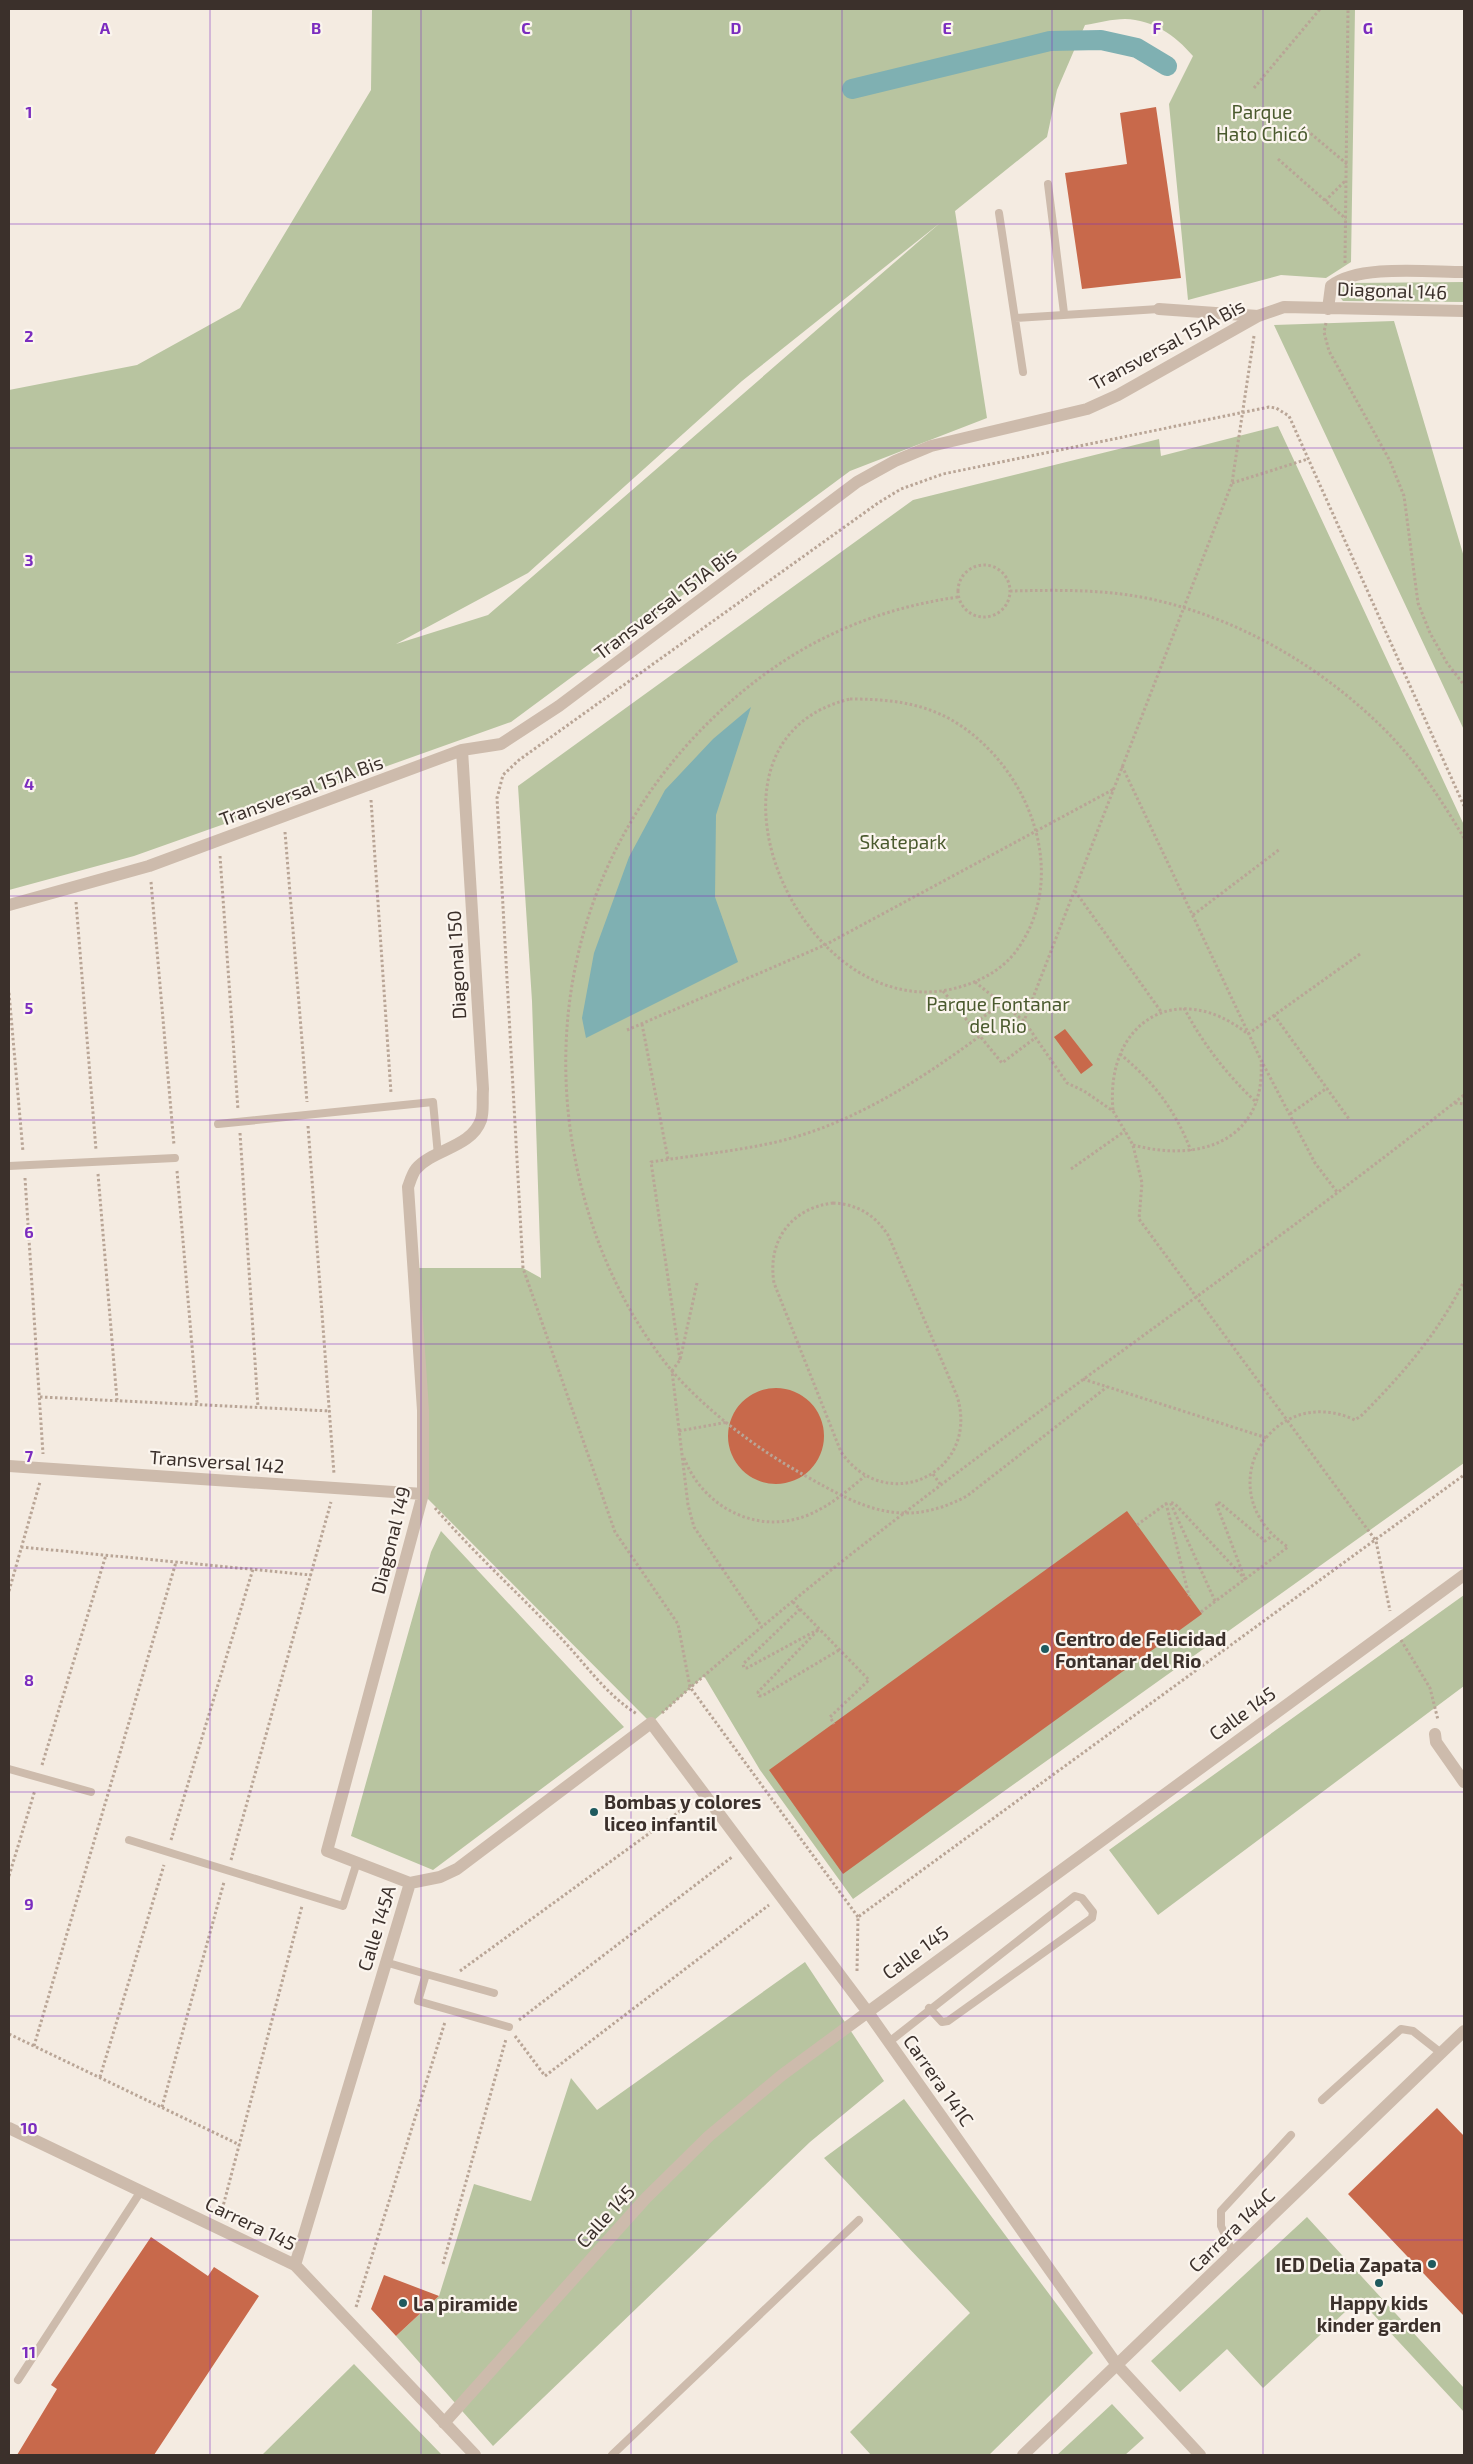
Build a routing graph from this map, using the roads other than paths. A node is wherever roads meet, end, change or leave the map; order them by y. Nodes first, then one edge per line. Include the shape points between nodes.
1 (1048, 184) dead end
2 (999, 212) dead end
3 (1464, 272) edge
4 (1328, 308) junction
5 (1158, 309) joint
6 (1464, 311) edge
7 (1064, 313) junction
8 (1258, 316) junction
9 (1015, 318) junction
10 (1023, 372) dead end
11 (462, 750) junction
12 (9, 905) edge
13 (218, 1124) dead end
14 (438, 1155) junction
15 (175, 1158) road end
16 (9, 1166) edge
17 (9, 1466) edge
18 (424, 1494) junction
19 (1464, 1574) edge
20 (651, 1723) joint
21 (1435, 1734) road end
22 (9, 1769) edge
23 (1464, 1782) edge
24 (91, 1792) dead end
25 (129, 1840) dead end
26 (357, 1862) junction
27 (410, 1883) junction
28 (385, 1962) junction
29 (426, 1974) junction
30 (494, 1993) dead end
31 (929, 2008) junction
32 (867, 2010) junction
33 (509, 2027) road end
34 (1464, 2031) edge
35 (889, 2042) junction
36 (1441, 2053) junction
37 (1322, 2100) dead end
38 (9, 2128) edge
39 (1291, 2135) dead end
40 (141, 2191) junction
41 (859, 2220) dead end
42 (1233, 2253) junction
43 (295, 2265) junction
44 (1117, 2365) junction
45 (18, 2380) dead end
46 (444, 2423) junction
47 (475, 2455) edge
48 (612, 2455) edge
49 (1023, 2455) edge
50 (1200, 2455) edge

1 - 7 lane
2 - 9 lane
3 - 4 street, Diagonal 146 via 1371,272 1346,277 1331,286
4 - 6 street, Diagonal 146
4 - 8 street, Transversal 151A Bis via 1284,307
5 - 7 lane
5 - 8 street
7 - 9 lane
8 - 11 street, Transversal 151A Bis via 1118,395 1087,408 931,446 895,461 857,482 559,706 501,744
9 - 10 lane
11 - 12 street, Transversal 151A Bis via 149,866
11 - 14 street, Diagonal 150 via 483,1089 482,1119 477,1129 463,1142
13 - 14 lane via 433,1102
14 - 18 street, Diagonal 149 via 414,1170 408,1188 423,1410
15 - 16 lane
17 - 18 street, Transversal 142
18 - 26 street, Diagonal 149 via 327,1851
19 - 32 street, Calle 145
20 - 27 street, Calle 145A via 457,1869 440,1877
20 - 32 street, Carrera 141C
21 - 23 street via 1436,1742
22 - 24 lane
25 - 26 lane via 343,1906
26 - 27 street
27 - 28 street, Calle 145A
28 - 29 lane
28 - 43 street, Calle 145A
29 - 30 lane
29 - 33 lane via 418,2002
31 - 31 lane via 1075,1896 1082,1898 1093,1912 1092,1918 948,2022 942,2022
31 - 35 lane
32 - 35 street, Carrera 141C
32 - 46 street, Calle 145 via 709,2136 646,2198
34 - 36 street, Carrera 144C
35 - 44 street, Carrera 141C
36 - 37 lane via 1413,2031 1401,2028
36 - 42 street, Carrera 144C
38 - 40 street, Carrera 145
39 - 42 lane via 1221,2211 1221,2226
40 - 43 street, Carrera 145
40 - 45 lane
41 - 48 lane
42 - 44 street, Carrera 144C
43 - 46 street, Carrera 145
44 - 49 street, Carrera 144C
44 - 50 street, Carrera 141C
46 - 47 street, Carrera 145

